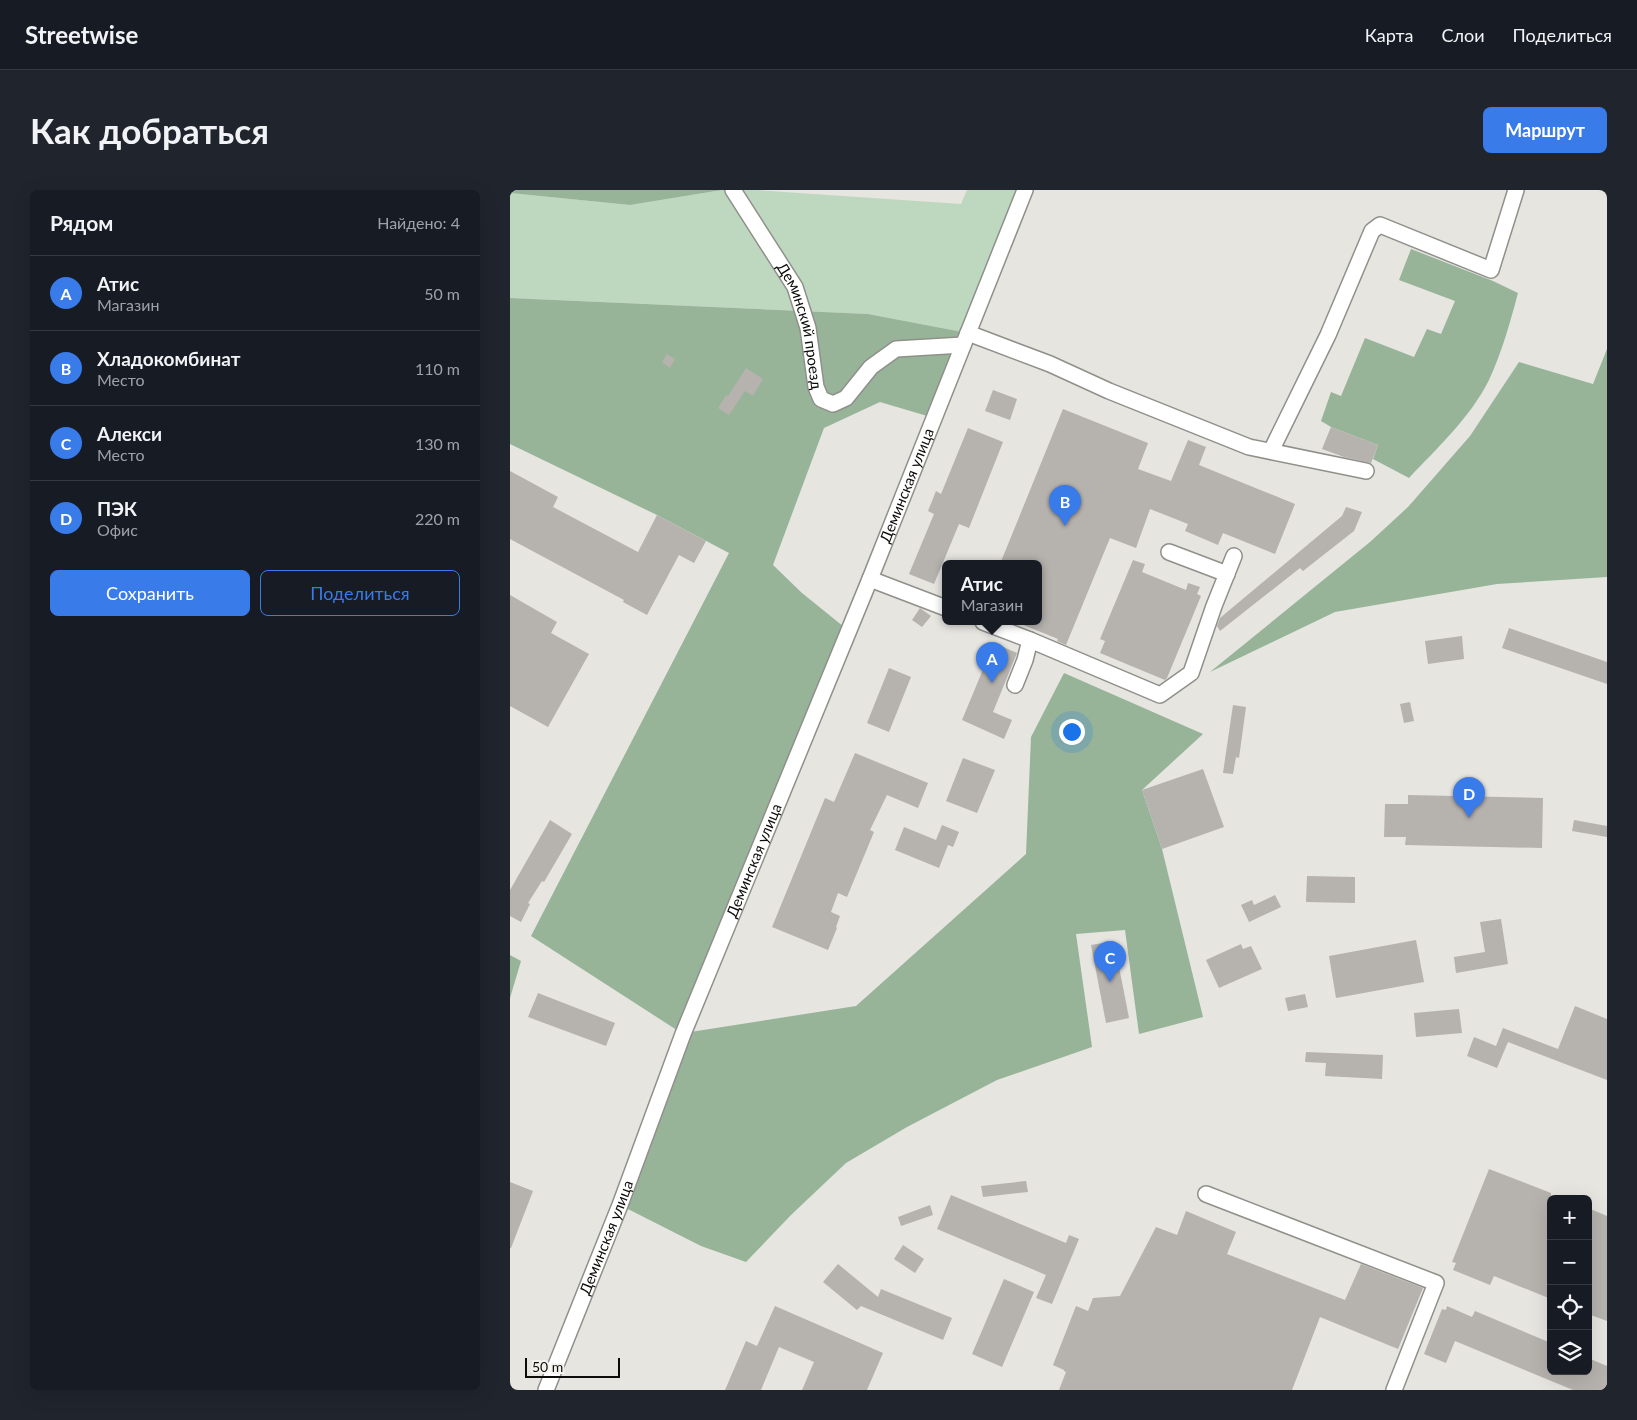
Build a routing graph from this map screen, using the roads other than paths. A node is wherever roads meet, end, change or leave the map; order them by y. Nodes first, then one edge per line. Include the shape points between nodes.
1 (733, 190) edge
2 (1025, 190) edge
3 (1516, 190) edge
4 (966, 339) junction
5 (1271, 451) junction
6 (1366, 470) dead end
7 (1169, 552) dead end
8 (1234, 556) dead end
9 (1227, 574) junction
10 (870, 579) junction
11 (942, 606) edge
12 (992, 625) edge
13 (1030, 640) junction
14 (1014, 685) dead end
15 (1206, 1194) dead end
16 (546, 1390) edge
17 (1394, 1390) edge

1 - 4 street, Деминский проезд via 795,287 808,328 816,387 821,399 833,404 846,398 871,368 896,349
2 - 4 street, Деминская улица
3 - 5 street via 1490,270 1380,225 1372,231 1328,335
4 - 5 street via 1050,364 1207,432
4 - 10 street, Деминская улица
5 - 6 street
7 - 9 street
8 - 9 street
9 - 13 street via 1191,673 1160,695
10 - 11 street
10 - 16 street, Деминская улица via 683,1034 620,1205
12 - 13 street
13 - 14 street
15 - 17 street via 1436,1283

